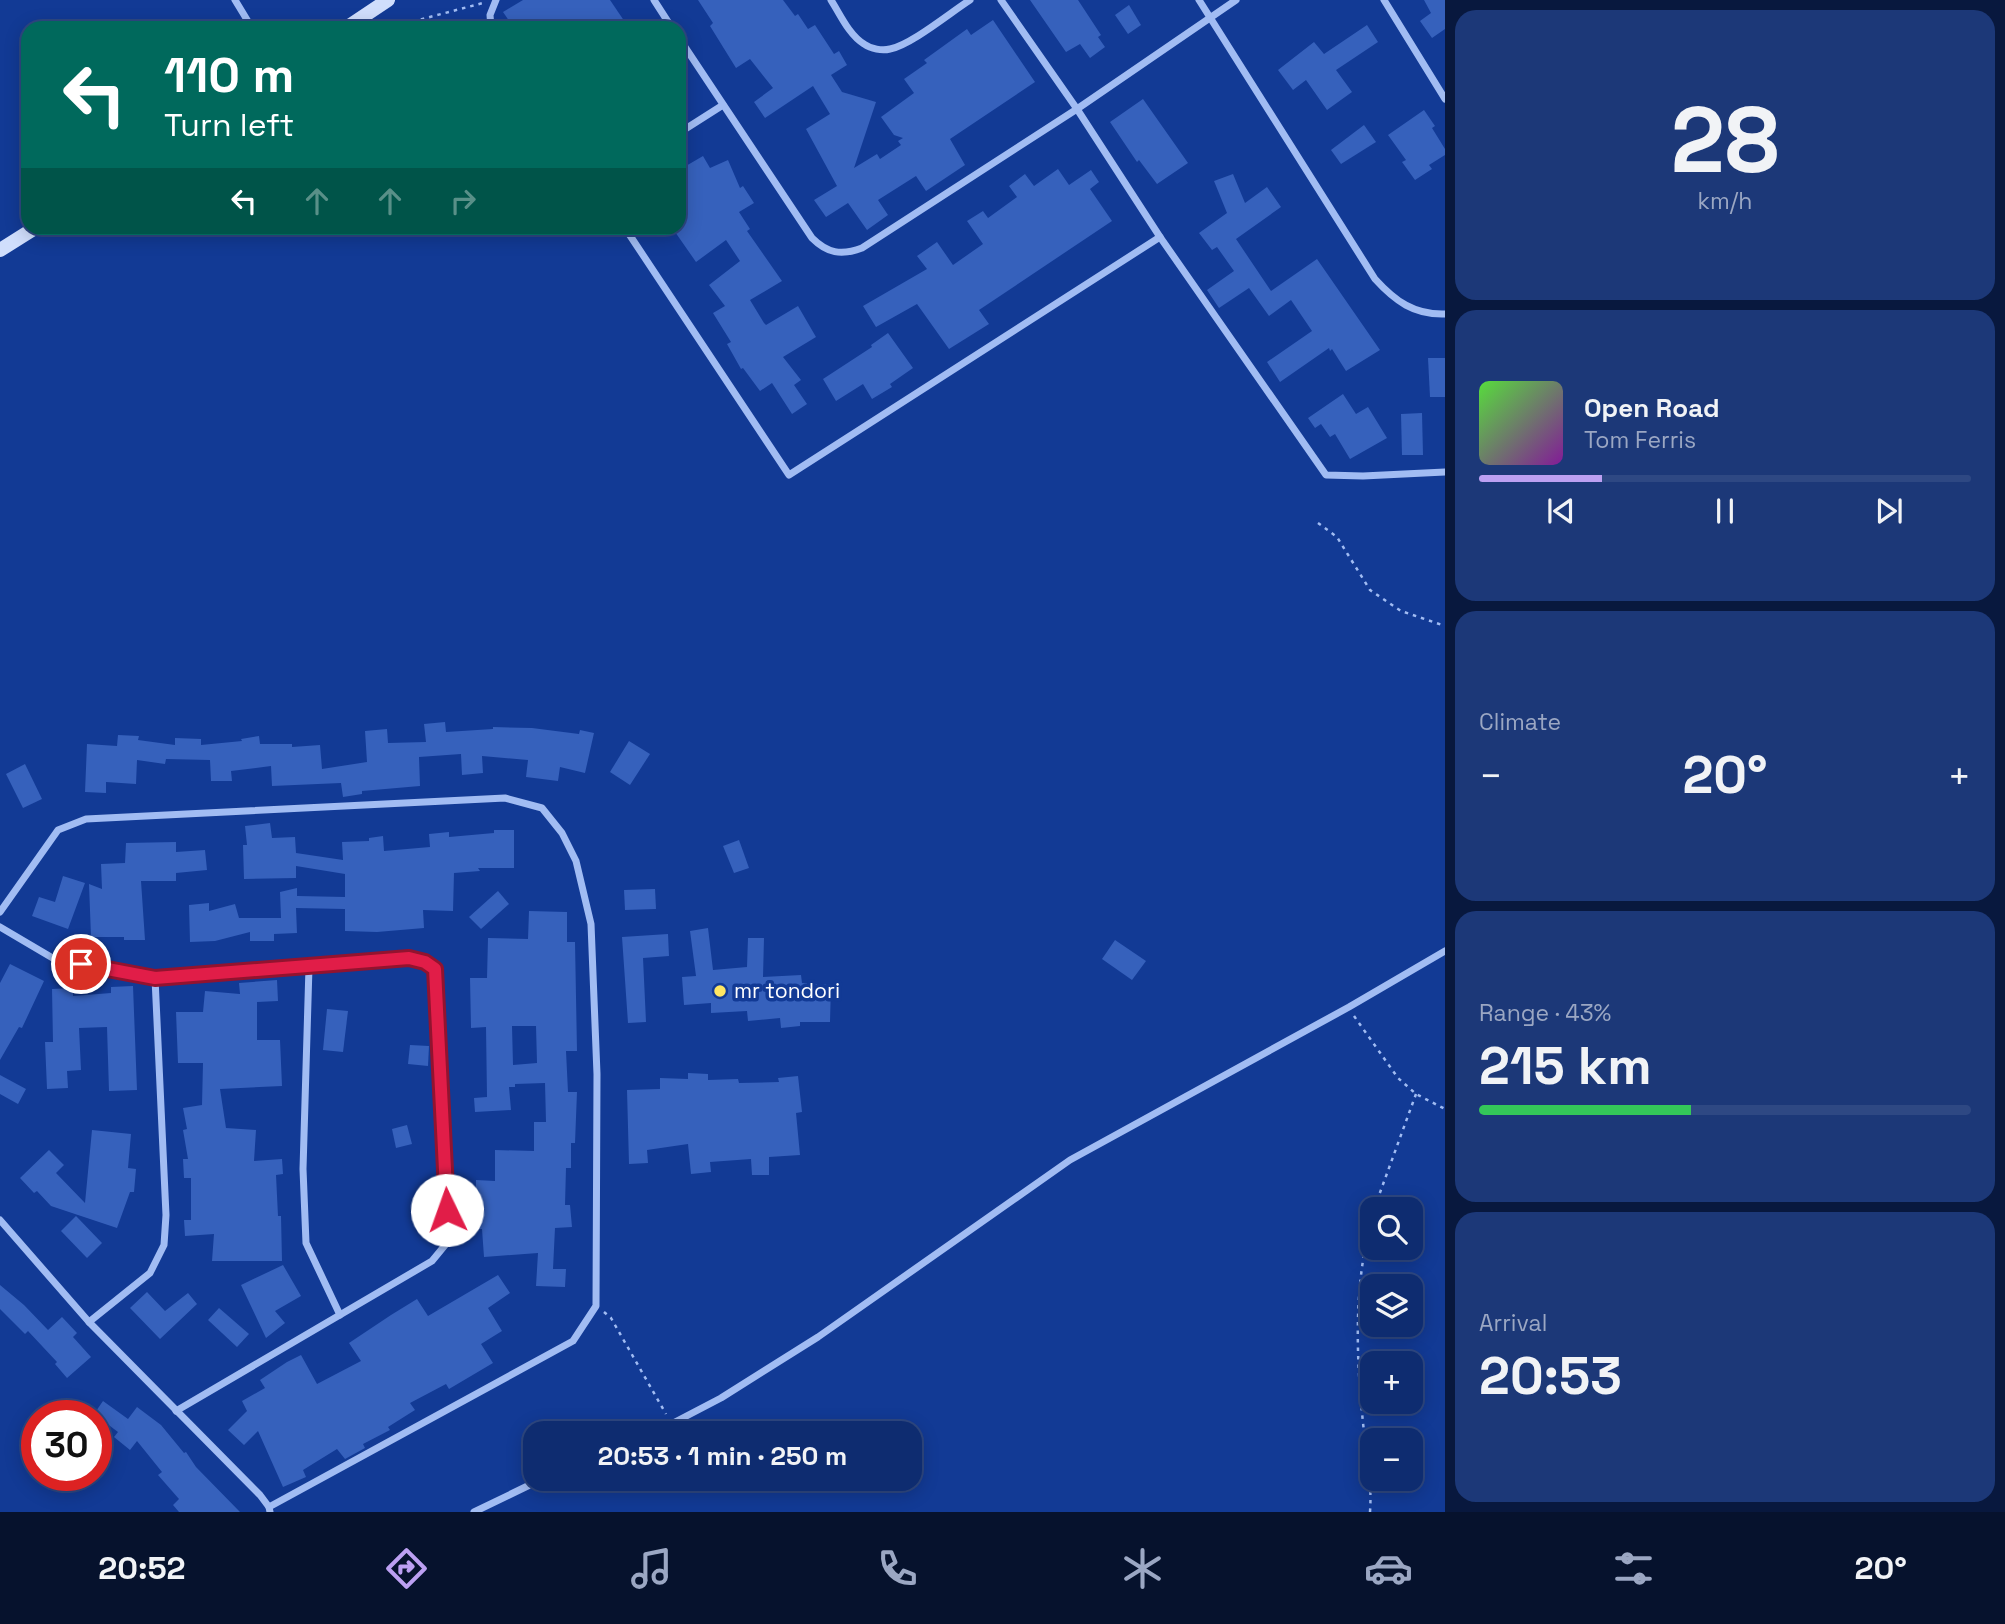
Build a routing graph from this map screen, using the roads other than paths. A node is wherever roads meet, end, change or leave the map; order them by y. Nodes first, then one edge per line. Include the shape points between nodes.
1 (235, 0) edge
2 (388, 0) edge
3 (654, 0) edge
4 (831, 0) edge
5 (970, 0) edge
6 (1001, 0) edge
7 (1199, 0) edge
8 (1236, 0) edge
9 (1384, 0) edge
10 (494, 2) edge
11 (1209, 16) junction
12 (248, 21) edge
13 (356, 21) edge
14 (490, 21) edge
15 (668, 21) edge
16 (686, 49) edge
17 (1445, 99) edge
18 (723, 105) junction
19 (1077, 109) junction
20 (686, 129) edge
21 (24, 235) edge
22 (630, 235) edge
23 (1160, 237) junction
24 (0, 250) edge
25 (1445, 314) edge
26 (1445, 472) edge
27 (0, 912) edge
28 (0, 927) edge
29 (1445, 951) edge
30 (309, 967) junction
31 (155, 978) junction
32 (0, 1220) edge
33 (341, 1315) junction
34 (89, 1322) junction
35 (176, 1411) junction
36 (679, 1421) edge
37 (523, 1488) edge
38 (270, 1509) edge
39 (474, 1512) edge

1 - 12 street
2 - 13 street
3 - 15 street
4 - 5 street via 863,44 890,49
6 - 19 street
7 - 11 street
8 - 11 street
9 - 17 street
10 - 14 street
11 - 19 street
11 - 25 street via 1375,279 1404,306
16 - 18 street
18 - 19 street via 812,238 835,253 862,248
18 - 20 street
19 - 23 street
21 - 24 street
22 - 23 street via 789,475
23 - 26 street via 1326,475
27 - 38 street via 58,830 86,820 505,797 542,808 576,861 591,924 597,1074 596,1306 573,1341
28 - 31 street via 57,960
29 - 36 street via 1070,1160 818,1337
30 - 31 street
30 - 33 street via 303,1169 306,1242
30 - 33 street via 409,958 435,969 446,1244 432,1261
31 - 34 street via 164,1245 150,1273
32 - 34 street
33 - 35 street
34 - 35 street
35 - 38 street
37 - 39 street

